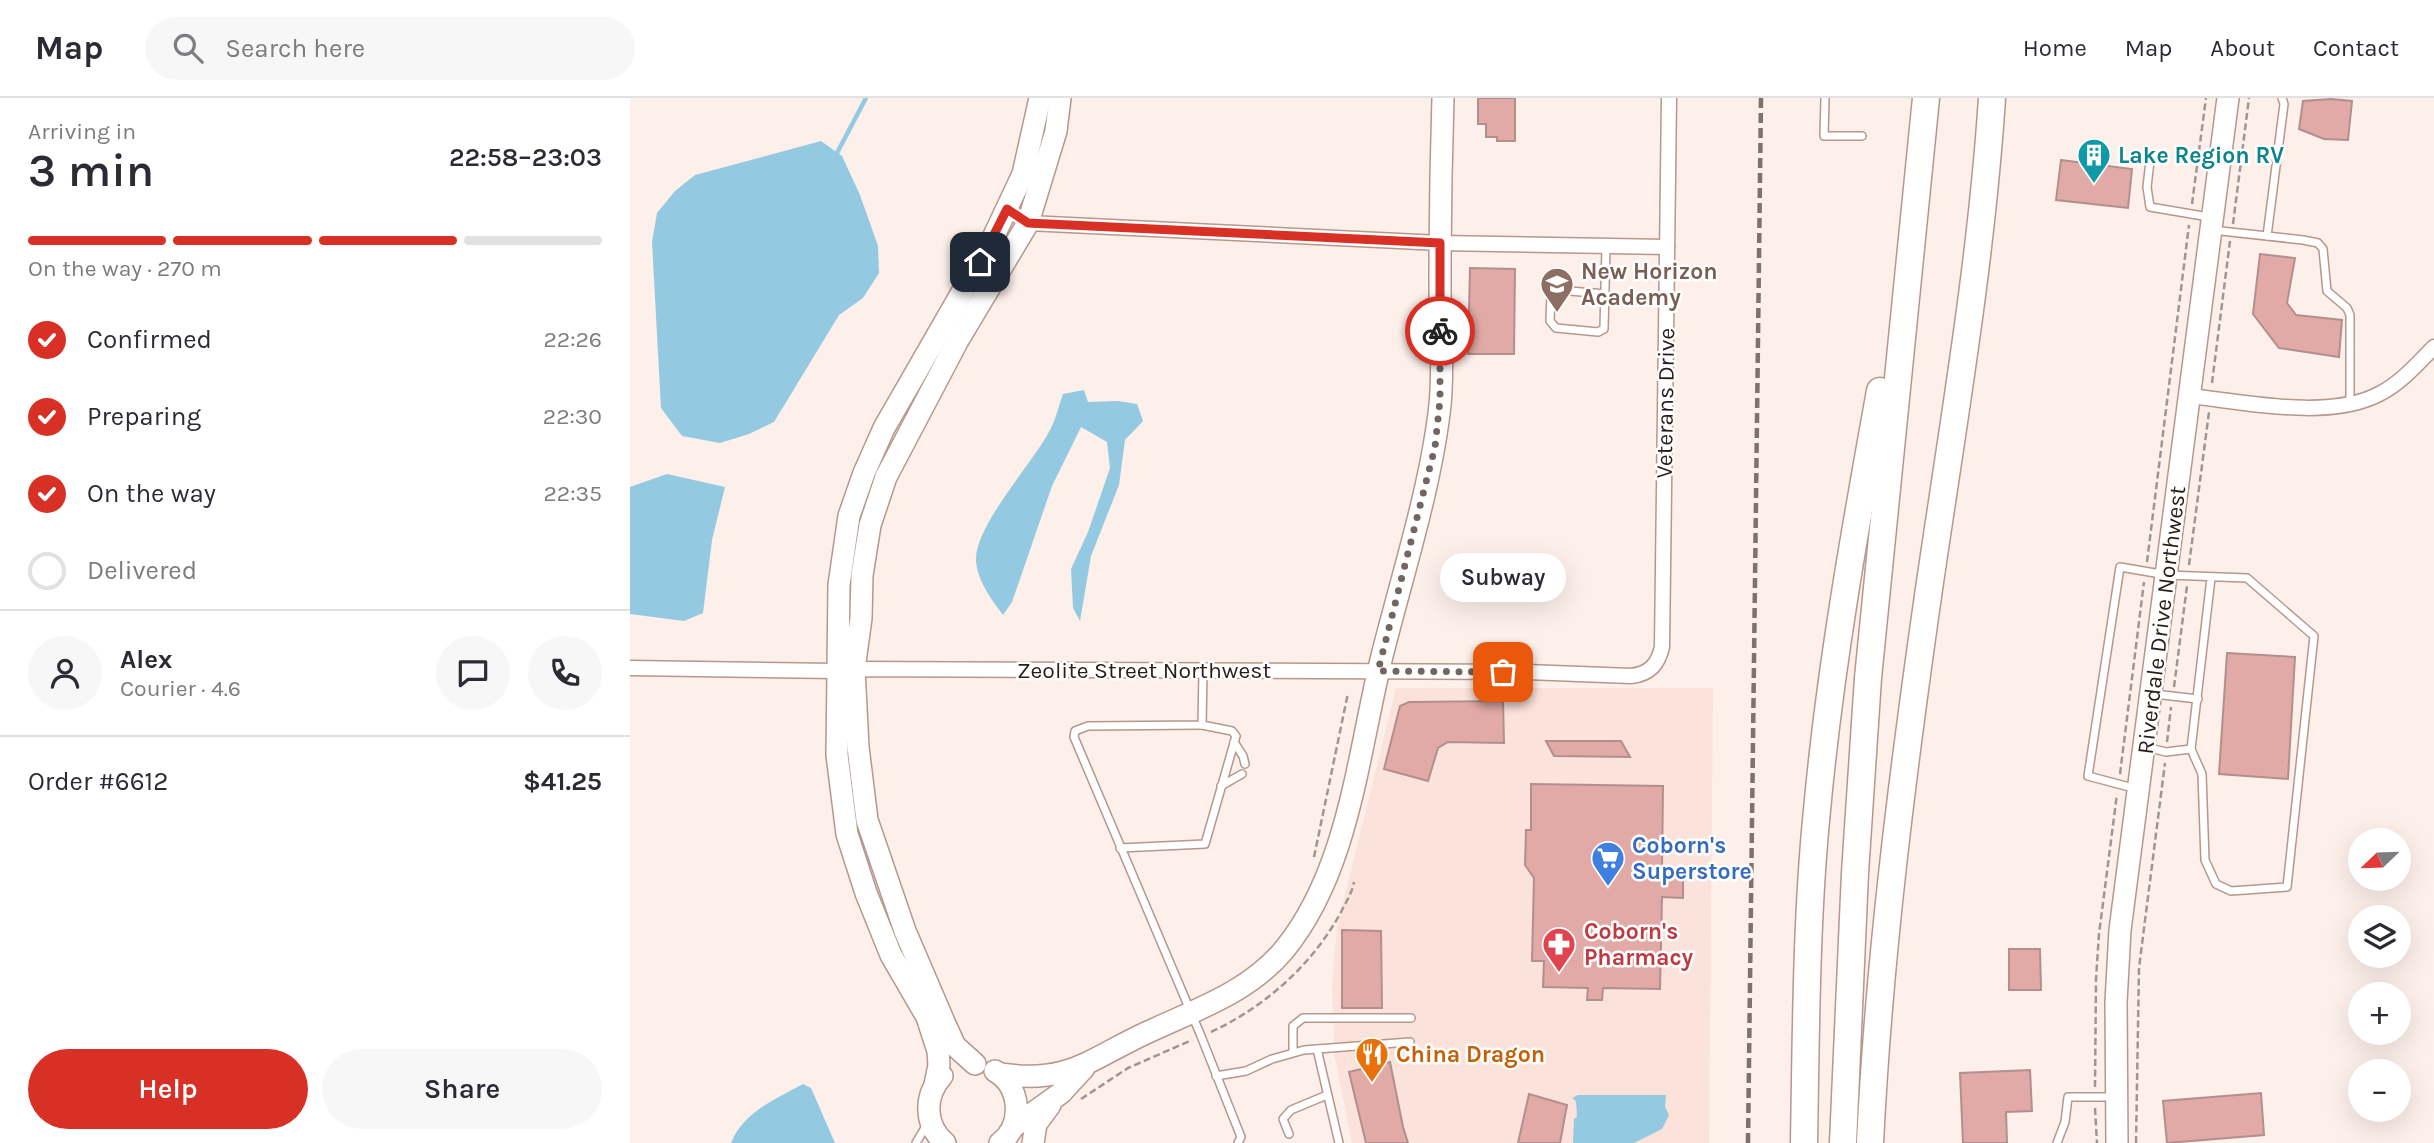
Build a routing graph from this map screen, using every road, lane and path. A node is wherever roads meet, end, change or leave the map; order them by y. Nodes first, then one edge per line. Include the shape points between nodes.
1 (1040, 98) edge
2 (1060, 98) edge
3 (1443, 98) edge
4 (1669, 98) edge
5 (1825, 98) edge
6 (1926, 98) edge
7 (1992, 98) edge
8 (2228, 98) edge
9 (2282, 98) edge
10 (1862, 136) dead end
11 (2150, 161) dead end
12 (1007, 209) junction
13 (1028, 223) junction
14 (2212, 224) junction
15 (2267, 236) junction
16 (1440, 243) junction
17 (1606, 246) junction
18 (1667, 247) junction
19 (1907, 273) junction
20 (1605, 294) junction
21 (2434, 347) edge
22 (2190, 396) junction
23 (2350, 404) junction
24 (2209, 408) dead end
25 (2177, 576) junction
26 (2211, 578) junction
27 (1656, 665) joint
28 (630, 668) edge
29 (845, 670) junction
30 (1203, 670) junction
31 (1378, 671) junction
32 (1348, 693) dead end
33 (2162, 695) junction
34 (2198, 699) junction
35 (1202, 725) junction
36 (1234, 742) junction
37 (1907, 748) junction
38 (2191, 748) junction
39 (2155, 749) junction
40 (1245, 764) dead end
41 (1242, 774) dead end
42 (1221, 786) junction
43 (2139, 790) junction
44 (1120, 848) junction
45 (1312, 864) dead end
46 (1190, 1014) junction
47 (1410, 1018) dead end
48 (1410, 1042) dead end
49 (1317, 1049) junction
50 (1293, 1052) junction
51 (975, 1064) junction
52 (1086, 1065) junction
53 (1000, 1074) junction
54 (1216, 1076) junction
55 (935, 1085) junction
56 (1061, 1093) junction
57 (1327, 1095) junction
58 (2116, 1097) junction
59 (929, 1118) junction
60 (1289, 1134) dead end
61 (1006, 1138) edge
62 (916, 1143) edge
63 (945, 1143) edge
64 (1033, 1143) edge
65 (1238, 1143) edge
66 (1339, 1143) edge
67 (1804, 1143) edge
68 (1843, 1143) edge
69 (1870, 1143) edge
70 (1884, 1143) edge
71 (2057, 1143) edge
72 (2117, 1143) edge
73 (2136, 1143) edge

1 - 12 street via 1023,174
2 - 13 street via 1056,131
3 - 16 street
4 - 18 street, Veterans Drive
5 - 10 lane via 1824,136
6 - 19 highway
7 - 37 highway via 1964,366
8 - 14 street, Riverdale Drive Northwest
9 - 15 lane
11 - 14 lane via 2150,207
12 - 13 street
12 - 29 street via 863,473 849,516 839,585
13 - 16 street
13 - 29 street via 958,340 886,477 870,525 861,618
14 - 15 lane
14 - 22 street, Riverdale Drive Northwest
15 - 23 lane via 2318,243 2323,249 2328,291 2350,316
16 - 17 street
16 - 31 street via 1440,400 1435,447
17 - 18 street
17 - 20 lane
18 - 27 street, Veterans Drive via 1662,646
19 - 67 highway via 1875,418 1817,806 1808,911
19 - 68 highway via 1866,703
20 - 20 lane via 1558,290 1551,295 1550,321 1556,328 1598,332 1604,329
21 - 23 street via 2381,393
22 - 23 street via 2313,408
22 - 25 street, Riverdale Drive Northwest
24 - 25 path
25 - 26 lane
25 - 33 street, Riverdale Drive Northwest
25 - 33 path
25 - 43 lane via 2120,567 2088,776
26 - 34 lane
26 - 38 lane via 2247,578 2314,636 2287,887 2231,891 2216,884 2205,860 2202,774
27 - 31 street, Zeolite Street Northwest via 1647,673 1631,676
28 - 29 street, Zeolite Street Northwest
29 - 30 street, Zeolite Street Northwest
29 - 51 street via 867,820 905,931 955,1046
29 - 55 street via 837,755 846,834 891,955 927,1017 938,1051
30 - 31 street, Zeolite Street Northwest
30 - 35 lane
31 - 46 street via 1333,863 1315,905 1282,953 1256,976
32 - 45 path
33 - 34 lane
33 - 39 street, Riverdale Drive Northwest
33 - 39 path
34 - 38 lane
35 - 36 lane via 1232,731
35 - 44 lane via 1088,726 1074,731
36 - 40 lane
36 - 42 lane
37 - 69 highway via 1883,953
37 - 70 highway
38 - 39 lane
39 - 43 street, Riverdale Drive Northwest
39 - 73 path via 2140,958
41 - 42 lane
42 - 44 lane via 1205,844
43 - 58 street, Riverdale Drive Northwest via 2120,930
44 - 46 lane
46 - 52 street
46 - 54 lane
47 - 50 lane via 1304,1018 1293,1026
48 - 49 lane
49 - 50 lane
49 - 57 lane
50 - 54 lane via 1246,1071
51 - 53 street
51 - 55 street via 948,1072
52 - 53 street via 1041,1077
52 - 56 street
53 - 61 street via 1016,1098 1017,1112
54 - 65 lane via 1241,1137
55 - 59 street
56 - 61 street
56 - 64 street via 1042,1113
57 - 60 lane via 1291,1110 1283,1119
57 - 66 lane
58 - 71 lane via 2068,1097
58 - 72 street, Riverdale Drive Northwest
59 - 62 lane
59 - 63 street

